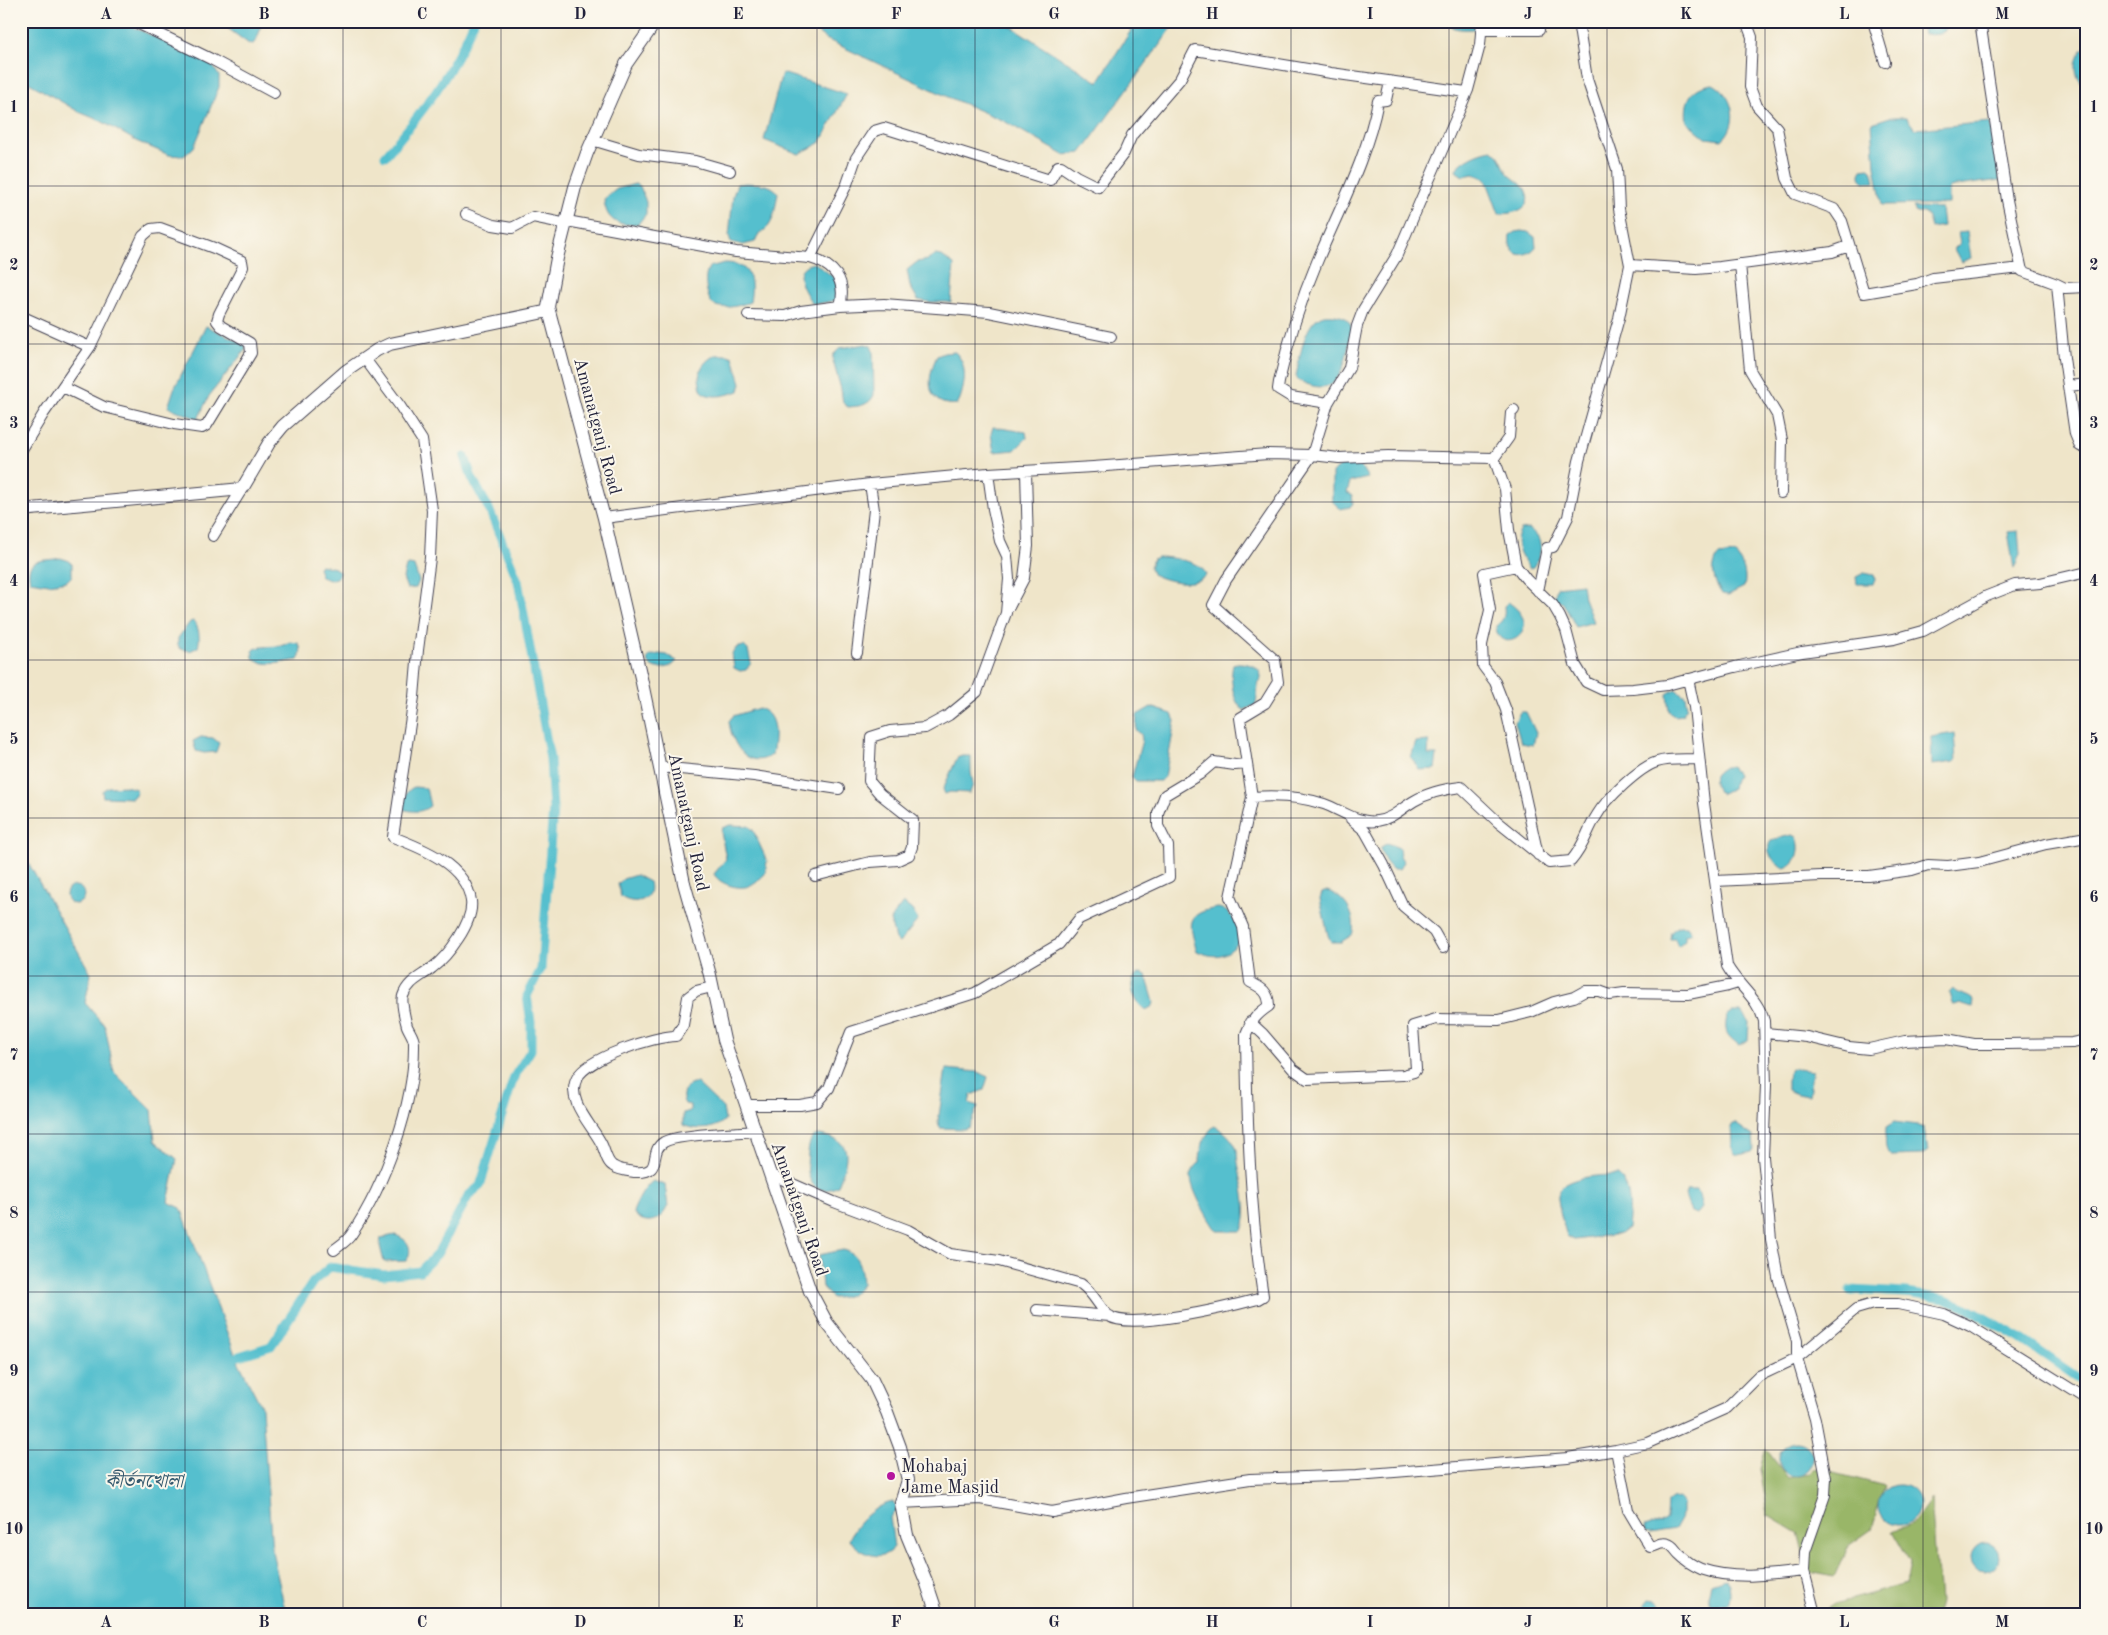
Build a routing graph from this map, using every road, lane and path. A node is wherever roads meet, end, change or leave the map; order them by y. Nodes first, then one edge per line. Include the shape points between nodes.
1 (133, 21) edge
2 (656, 21) edge
3 (1746, 21) edge
4 (1873, 21) edge
5 (1980, 21) edge
6 (1578, 22) edge
7 (1482, 26) edge
8 (1539, 30) dead end
9 (1885, 62) dead end
10 (1390, 82) junction
11 (1466, 92) junction
12 (274, 93) dead end
13 (592, 140) junction
14 (730, 171) dead end
15 (466, 214) dead end
16 (567, 223) junction
17 (1849, 246) junction
18 (810, 258) junction
19 (1740, 264) junction
20 (1630, 265) junction
21 (2021, 268) junction
22 (2057, 284) junction
23 (2087, 287) edge
24 (840, 306) junction
25 (549, 311) junction
26 (21, 316) edge
27 (748, 316) dead end
28 (1111, 337) dead end
29 (90, 347) junction
30 (365, 359) junction
31 (2087, 384) edge
32 (2068, 386) junction
33 (63, 387) junction
34 (1328, 403) junction
35 (1514, 410) dead end
36 (2087, 450) edge
37 (21, 451) edge
38 (1312, 455) junction
39 (1494, 458) junction
40 (1026, 471) junction
41 (988, 473) junction
42 (870, 484) junction
43 (242, 489) junction
44 (1781, 493) dead end
45 (21, 510) edge
46 (604, 518) junction
47 (213, 536) dead end
48 (1516, 566) junction
49 (2087, 572) edge
50 (1538, 591) junction
51 (1006, 613) junction
52 (857, 654) dead end
53 (1688, 679) junction
54 (1700, 759) junction
55 (1247, 764) junction
56 (659, 767) junction
57 (839, 789) dead end
58 (1252, 797) junction
59 (1342, 811) junction
60 (2087, 837) edge
61 (1538, 855) junction
62 (815, 876) dead end
63 (1715, 881) junction
64 (1443, 948) dead end
65 (1738, 983) junction
66 (712, 988) junction
67 (1250, 1022) junction
68 (1766, 1033) junction
69 (2087, 1040) edge
70 (746, 1105) junction
71 (755, 1131) junction
72 (770, 1174) junction
73 (334, 1250) dead end
74 (1037, 1310) dead end
75 (1110, 1316) junction
76 (1797, 1358) junction
77 (2087, 1399) edge
78 (1616, 1450) junction
79 (902, 1503) junction
80 (1804, 1571) junction
81 (937, 1614) edge
82 (1815, 1614) edge

1 - 12 street
2 - 13 main road, Amanatganj Road via 626,64
3 - 17 street via 1752,37 1750,87 1757,106 1777,128 1787,178 1795,194 1834,209 1842,221
4 - 9 street
5 - 21 street via 2007,200
6 - 20 street via 1587,79 1617,169 1619,208
7 - 8 street
7 - 11 street via 1480,45
10 - 11 street
10 - 18 street via 1195,50 1180,79 1132,135 1124,154 1098,187 1061,166 1050,180 884,128 874,131 856,158 847,184
10 - 34 street via 1386,100 1378,101 1366,146 1317,262 1296,320 1279,382 1278,389 1284,394
11 - 34 street via 1397,255 1363,310 1349,368
13 - 14 street via 639,154 695,161
13 - 16 main road, Amanatganj Road via 575,187
15 - 16 street via 493,225 512,228 533,217
16 - 18 street via 736,252
16 - 25 main road, Amanatganj Road via 557,258
17 - 19 street via 1832,252
17 - 21 street via 1864,293 1933,278
18 - 24 street via 835,270 842,300
19 - 20 street via 1696,269
19 - 44 street via 1750,370 1777,416 1782,440
20 - 50 street via 1619,318 1579,461 1568,517 1553,547 1547,548
21 - 22 street
22 - 23 street via 2065,288
22 - 32 street
24 - 27 street via 785,316
24 - 28 street via 884,304 989,312
25 - 30 main road via 390,344
25 - 46 main road, Amanatganj Road
26 - 29 street
29 - 33 street
29 - 33 street via 143,236 151,229 160,228 242,261 243,267 218,321 250,343 251,353 207,425 202,428 174,424 104,407
30 - 43 main road via 328,385 283,426
30 - 73 street via 422,440 432,510 430,558 414,697 393,837 439,857 462,880 471,902 466,926 434,967 411,982 402,997 407,1025 414,1040 412,1077 404,1119 373,1196 350,1237
31 - 32 street
32 - 36 street via 2075,434 2080,446
33 - 37 street
34 - 38 street
35 - 39 street via 1509,437
38 - 39 street via 1339,458
38 - 40 street via 1268,454
38 - 55 street via 1212,605 1275,660 1278,682 1265,703 1240,718
39 - 48 street via 1506,489
40 - 41 street
40 - 51 street via 1028,546 1024,578
41 - 42 street
41 - 51 street via 992,509 1007,556
42 - 46 street
42 - 52 street via 874,510
43 - 45 main road
43 - 47 street
46 - 56 main road, Amanatganj Road
48 - 50 street
48 - 61 street via 1484,573 1490,610 1482,644 1483,666 1495,682 1506,710
49 - 53 street via 2015,585 1987,596 1924,631 1894,639 1802,652
50 - 53 street via 1560,617 1575,664 1586,682 1603,690 1667,685
51 - 62 street via 978,692 949,715 925,728 890,731 871,737 869,781 913,820 909,855
53 - 54 street
54 - 61 street via 1657,762 1610,796 1596,815 1582,849 1571,861 1549,863
54 - 63 street
55 - 58 street
55 - 70 street via 1214,762 1164,795 1158,812 1158,826 1168,846 1169,877 1079,919 1059,944 975,994 851,1032 829,1088 817,1102
56 - 57 street via 754,776
56 - 66 main road, Amanatganj Road via 684,883
58 - 59 street via 1301,798
58 - 67 street via 1230,897 1244,927 1250,982 1262,988 1269,998 1269,1006
59 - 61 street via 1362,820 1378,821 1440,789 1461,787
59 - 64 street via 1365,831 1403,906 1434,932
60 - 63 street via 1979,862 1869,876
63 - 65 street via 1727,966
65 - 67 street via 1688,994 1610,995 1586,991 1531,1012 1499,1020 1436,1019 1413,1026 1416,1069 1402,1075 1307,1079 1293,1069
65 - 68 street via 1754,998
66 - 70 main road, Amanatganj Road via 724,1040
66 - 71 street via 696,991 688,997 683,1025 676,1036 656,1038 606,1056 577,1078 574,1092 585,1118 601,1141 608,1161 621,1170 652,1169 659,1146 666,1140
67 - 75 street via 1246,1034 1247,1113 1263,1296 1258,1300 1178,1317 1126,1320
68 - 69 street via 1869,1049 1926,1040 2006,1044
68 - 76 street via 1762,1157 1778,1277 1797,1341
70 - 71 main road, Amanatganj Road
71 - 72 main road, Amanatganj Road
72 - 75 street via 908,1230 950,1254 999,1261 1081,1284 1090,1290
72 - 79 main road, Amanatganj Road via 810,1291 827,1323 872,1380 887,1412 908,1480
74 - 75 street
76 - 77 street via 1856,1308 1898,1304 1944,1314 1970,1326
76 - 78 street via 1759,1376 1727,1408 1648,1443
76 - 80 street via 1815,1418 1826,1478 1825,1495 1804,1552
78 - 79 street via 1568,1458 1250,1480 1052,1512 980,1499
78 - 80 street via 1628,1510 1650,1547 1658,1543 1668,1544 1698,1568 1716,1573 1772,1575
79 - 81 main road, Amanatganj Road via 907,1535
80 - 82 street

